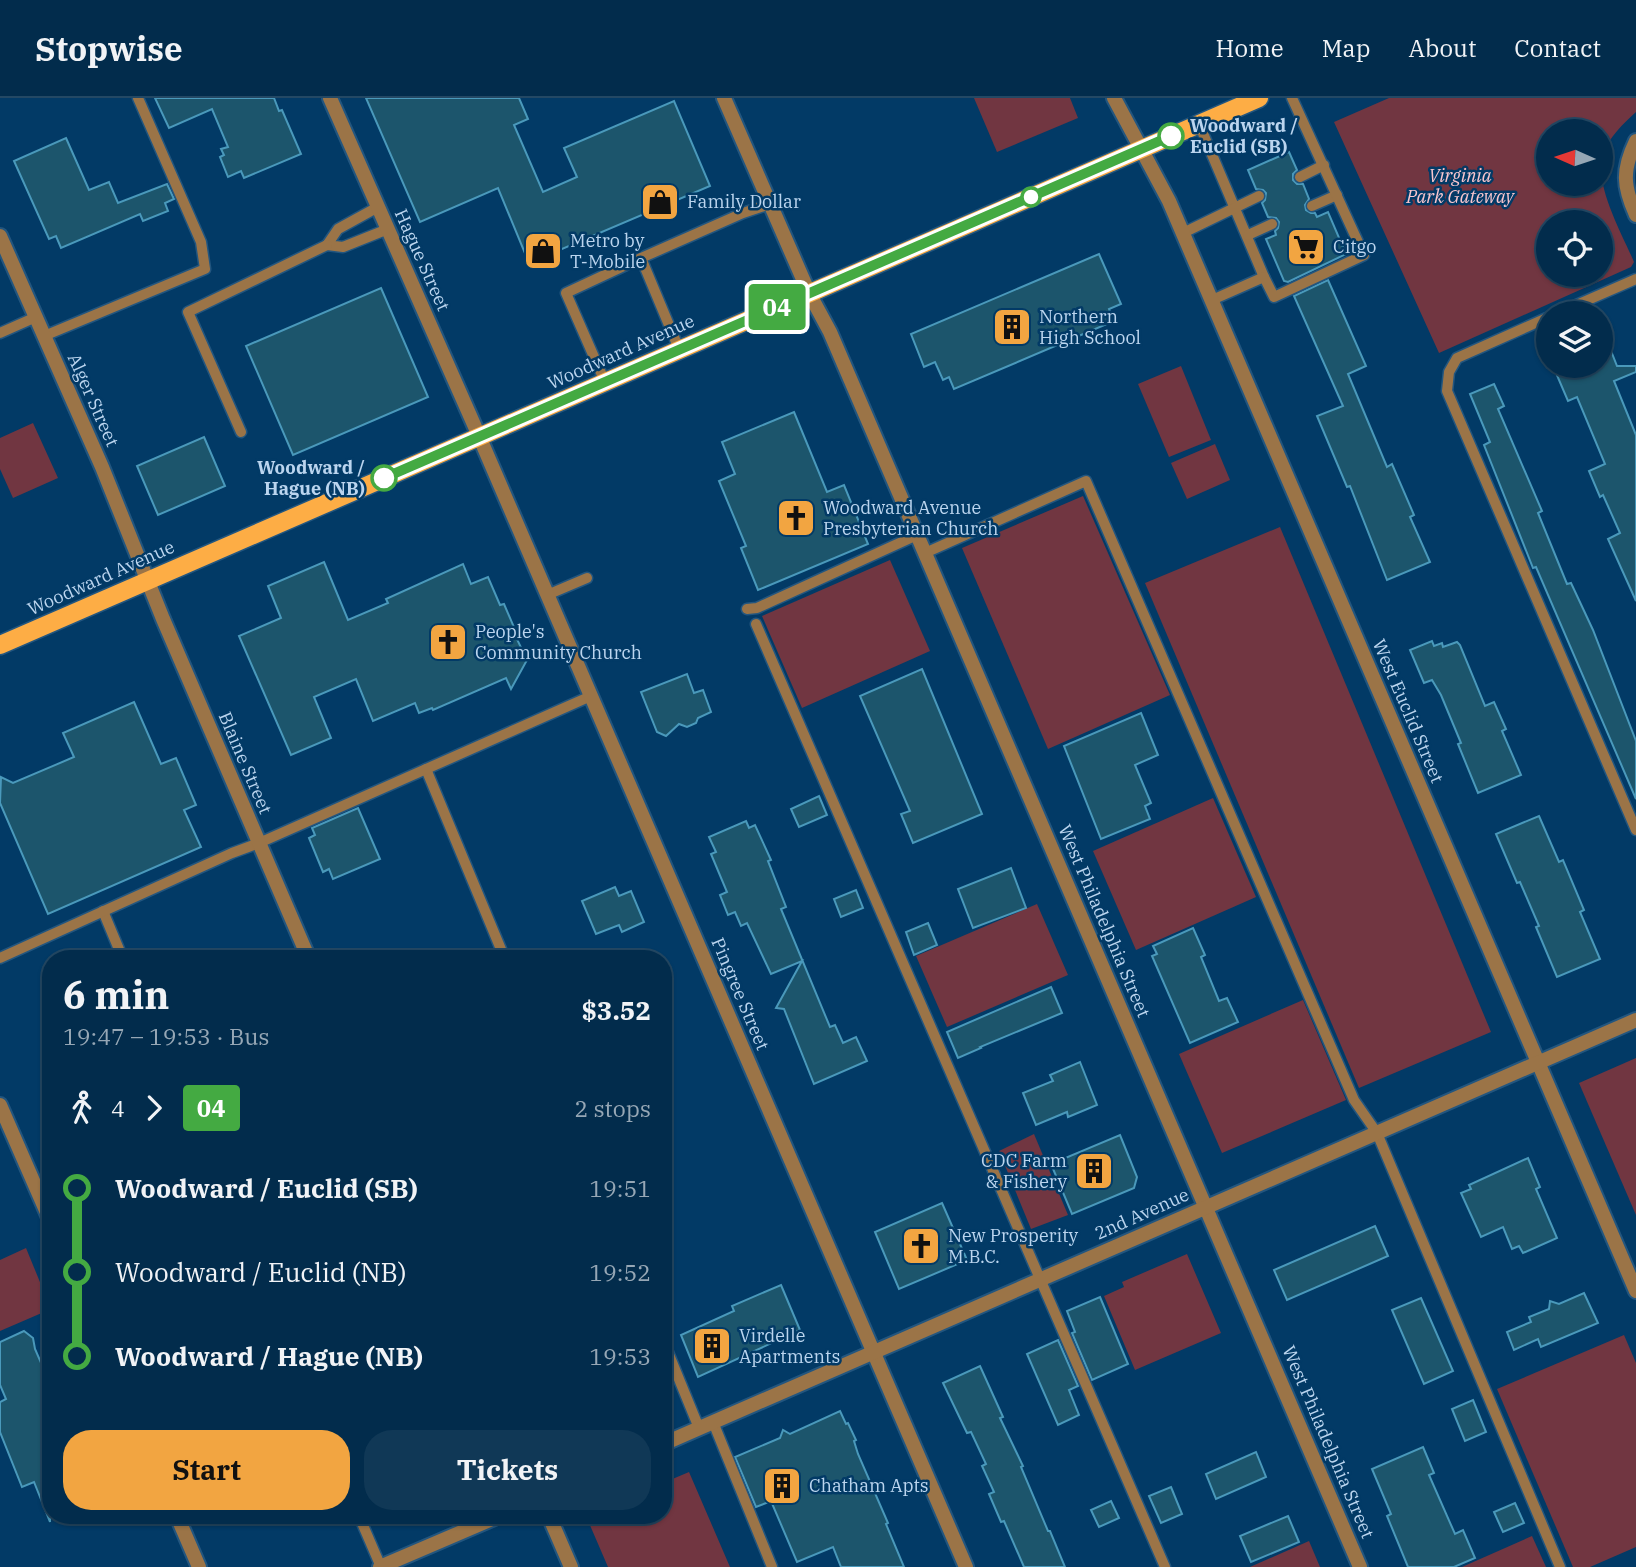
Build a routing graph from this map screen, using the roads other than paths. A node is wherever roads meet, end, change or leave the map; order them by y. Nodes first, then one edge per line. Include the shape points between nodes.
1 (138, 98) edge
2 (330, 98) edge
3 (724, 98) edge
4 (1114, 98) edge
5 (1259, 98) edge
6 (1292, 98) edge
7 (1199, 124) junction
8 (1636, 141) edge
9 (1141, 149) junction
10 (1324, 165) junction
11 (1300, 177) dead end
12 (1337, 195) junction
13 (1259, 197) dead end
14 (770, 204) junction
15 (1312, 206) dead end
16 (378, 207) junction
17 (1236, 208) junction
18 (1636, 215) edge
19 (1272, 224) dead end
20 (387, 229) junction
21 (1183, 233) junction
22 (1248, 235) junction
23 (0, 236) edge
24 (327, 245) junction
25 (642, 258) junction
26 (1264, 276) junction
27 (1636, 279) edge
28 (809, 293) junction
29 (1212, 300) junction
30 (1586, 301) edge
31 (36, 317) junction
32 (1536, 323) edge
33 (0, 333) edge
34 (44, 336) junction
35 (679, 349) junction
36 (605, 382) junction
37 (240, 432) dead end
38 (479, 436) junction
39 (917, 535) junction
40 (925, 553) junction
41 (587, 578) dead end
42 (148, 580) junction
43 (547, 595) junction
44 (747, 609) dead end
45 (756, 624) dead end
46 (0, 645) edge
47 (591, 696) junction
48 (426, 769) junction
49 (1636, 830) edge
50 (259, 843) junction
51 (103, 911) junction
52 (119, 950) edge
53 (305, 950) edge
54 (501, 950) edge
55 (0, 958) edge
56 (1636, 1020) edge
57 (1538, 1063) junction
58 (0, 1105) edge
59 (1377, 1133) junction
60 (42, 1201) edge
61 (1206, 1208) junction
62 (1041, 1279) junction
63 (1636, 1291) edge
64 (874, 1352) junction
65 (672, 1358) edge
66 (706, 1425) junction
67 (672, 1440) edge
68 (180, 1524) edge
69 (362, 1524) edge
70 (480, 1524) edge
71 (552, 1524) edge
72 (199, 1567) edge
73 (381, 1567) edge
74 (571, 1567) edge
75 (772, 1567) edge
76 (966, 1567) edge
77 (1165, 1567) edge
78 (1360, 1567) edge
79 (1560, 1567) edge

1 - 34 lane via 201,242 205,269
2 - 16 street, Hague Street
3 - 14 street, West Philadelphia Street
4 - 9 street, West Euclid Street
5 - 7 main road, Woodward Avenue
6 - 10 lane
7 - 9 main road, Woodward Avenue
7 - 17 lane
8 - 18 street via 1624,179
9 - 21 street, West Euclid Street
9 - 28 main road, Woodward Avenue
10 - 11 lane
10 - 12 lane
12 - 15 lane
12 - 26 lane via 1364,255 1274,298
13 - 17 lane
14 - 25 lane
14 - 28 street, West Philadelphia Street
16 - 20 street, Hague Street
16 - 24 lane via 338,229
17 - 21 lane
17 - 22 lane
19 - 22 lane
20 - 24 lane via 343,247
20 - 38 street, Hague Street
21 - 29 street, West Euclid Street
22 - 26 lane
23 - 31 street, Alger Street
24 - 37 lane via 188,312
25 - 35 lane
25 - 36 lane via 566,293
26 - 29 lane
27 - 30 lane
28 - 35 main road, Woodward Avenue
28 - 39 street, West Philadelphia Street
29 - 57 street, West Euclid Street
31 - 33 lane
31 - 34 street, Alger Street
32 - 49 lane via 1457,359 1449,372 1447,391
34 - 42 street, Alger Street
35 - 36 main road, Woodward Avenue
36 - 38 main road, Woodward Avenue
38 - 42 main road, Woodward Avenue
38 - 43 street, Pingree Street
39 - 40 street, West Philadelphia Street
39 - 44 lane
40 - 59 lane via 1086,481 1354,1100
40 - 61 street, West Philadelphia Street
41 - 43 lane
42 - 46 main road, Woodward Avenue
42 - 50 street, Blaine Street
43 - 47 street, Pingree Street
45 - 62 lane
47 - 48 lane
47 - 64 street, Pingree Street
48 - 50 lane
48 - 54 lane
50 - 51 lane
50 - 53 street, Blaine Street
51 - 52 lane
51 - 55 lane
56 - 57 street, 2nd Avenue
57 - 59 street, 2nd Avenue
57 - 63 street, West Euclid Street
58 - 60 street
59 - 61 street, 2nd Avenue
59 - 79 lane
61 - 62 street, 2nd Avenue
61 - 78 street, West Philadelphia Street
62 - 64 street, 2nd Avenue
62 - 77 lane
64 - 66 street, 2nd Avenue
64 - 76 street, Pingree Street
65 - 66 lane
66 - 67 street, 2nd Avenue
66 - 75 lane
68 - 72 street
69 - 73 lane
70 - 73 street
71 - 74 street

